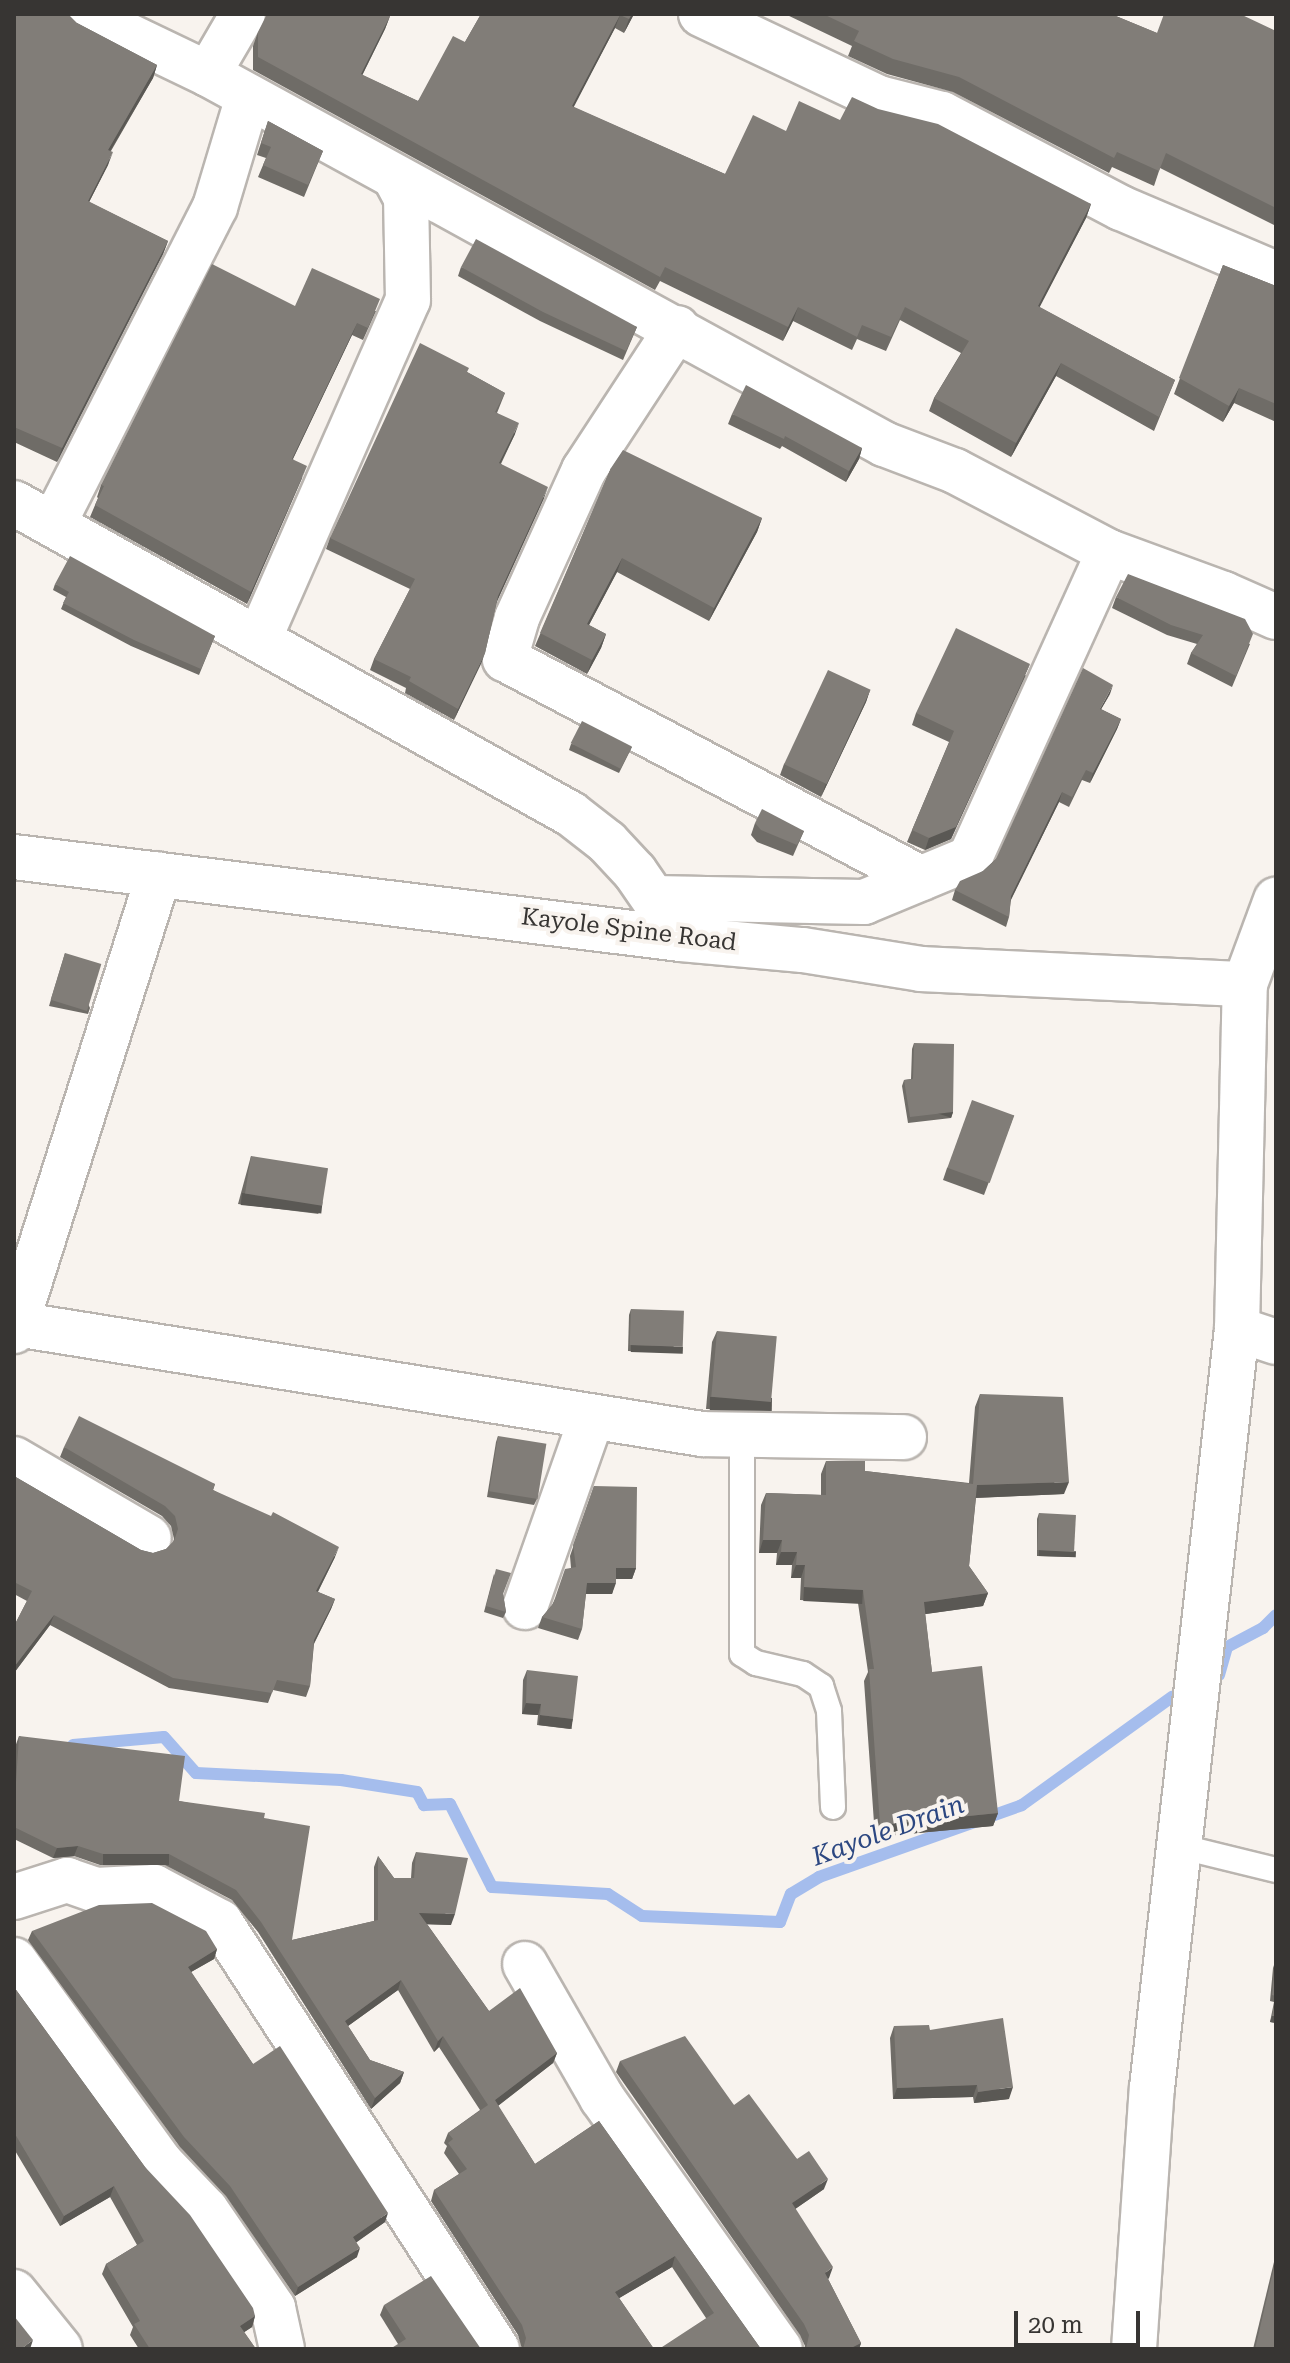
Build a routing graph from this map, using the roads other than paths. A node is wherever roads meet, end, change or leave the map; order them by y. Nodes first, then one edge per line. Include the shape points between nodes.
1 (83, 14) edge
2 (243, 14) edge
3 (701, 14) edge
4 (208, 74) junction
5 (248, 97) junction
6 (396, 179) junction
7 (1276, 274) edge
8 (677, 328) junction
9 (14, 503) edge
10 (54, 523) junction
11 (1109, 552) junction
12 (1276, 617) edge
13 (259, 639) junction
14 (14, 857) edge
15 (159, 874) junction
16 (921, 878) junction
17 (654, 898) junction
18 (1276, 900) edge
19 (681, 939) junction
20 (1245, 984) junction
21 (15, 1327) edge
22 (1256, 1336) edge
23 (592, 1417) junction
24 (742, 1435) junction
25 (904, 1437) dead end
26 (14, 1459) edge
27 (149, 1538) dead end
28 (525, 1607) dead end
29 (833, 1807) dead end
30 (1178, 1846) junction
31 (1276, 1870) edge
32 (14, 1897) edge
33 (14, 1960) edge
34 (525, 1964) dead end
35 (14, 2292) edge
36 (60, 2349) edge
37 (282, 2349) edge
38 (497, 2349) edge
39 (780, 2349) edge
40 (1134, 2349) edge

1 - 4 street
2 - 4 street
3 - 7 street via 879,98 942,114 1121,208
4 - 5 street
5 - 6 street
5 - 10 street via 215,207
6 - 8 street
6 - 13 street via 406,198 408,300
8 - 11 street via 884,444 955,471
8 - 16 street via 584,470 517,618 505,659
9 - 10 street
10 - 13 street
11 - 12 street
11 - 16 street via 970,858
13 - 17 street via 571,814 607,842
14 - 15 street, Kayole Spine Road
15 - 19 street, Kayole Spine Road
15 - 21 street
16 - 17 street via 864,902
17 - 19 street
18 - 20 street
19 - 20 street, Kayole Spine Road via 803,950 921,969
20 - 22 street
21 - 23 street
22 - 30 street
23 - 24 street
23 - 28 street
24 - 25 street
24 - 29 lane via 742,1654 756,1663 803,1674 821,1686 829,1711
26 - 27 street
30 - 31 lane
30 - 40 street via 1152,2088
32 - 38 street via 67,1880 96,1890 154,1887 220,1922
33 - 37 street via 161,2163 206,2210 273,2308
34 - 39 street via 602,2098
35 - 36 street

